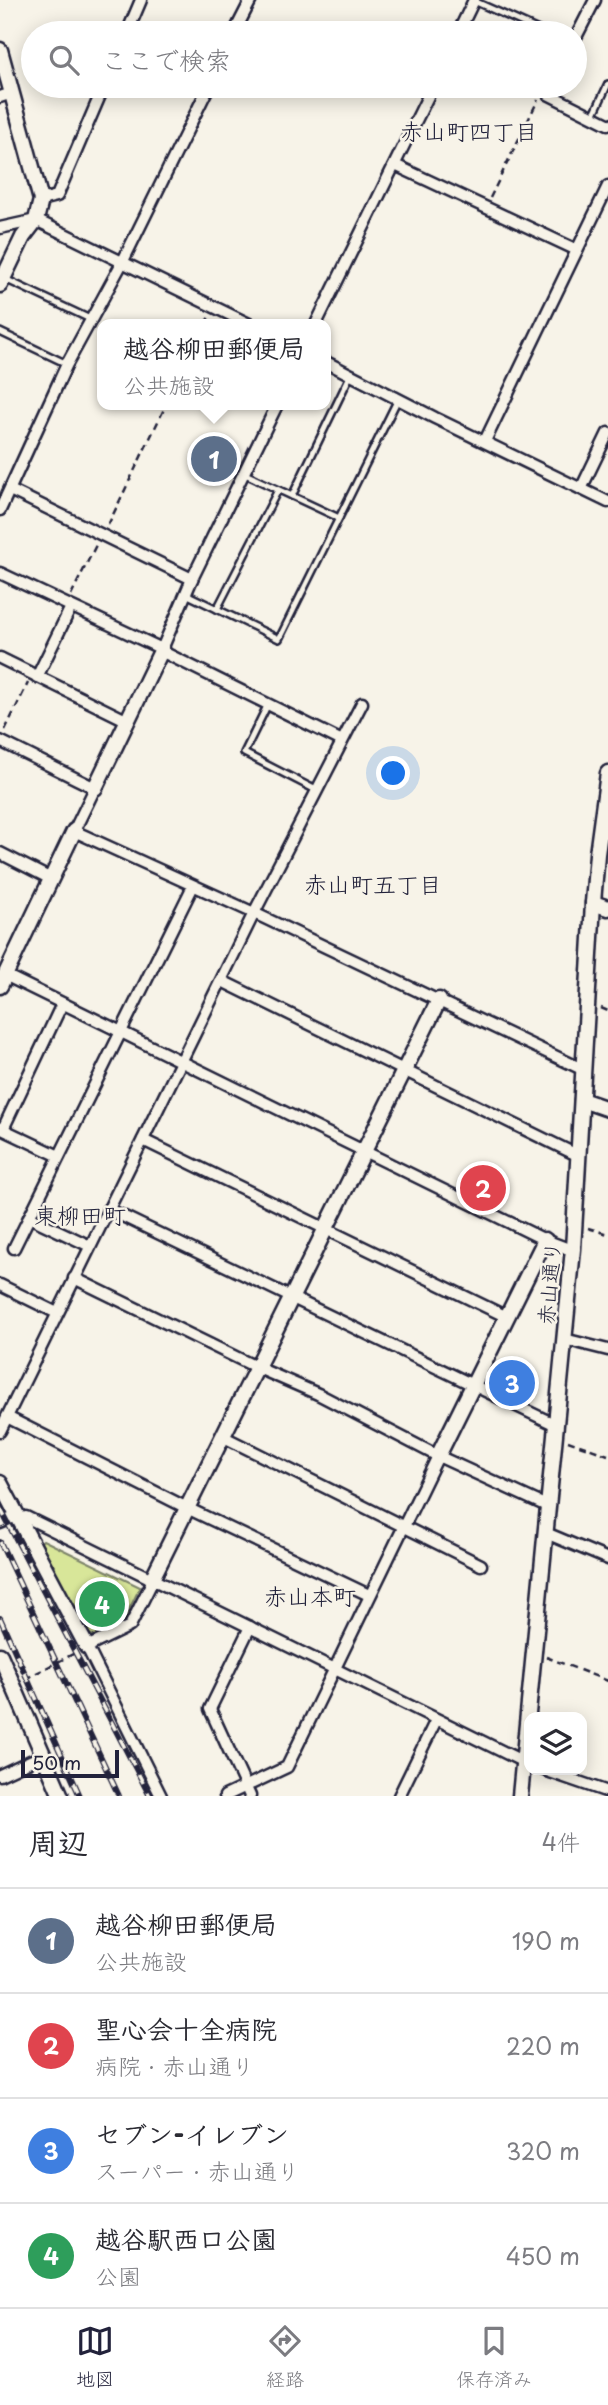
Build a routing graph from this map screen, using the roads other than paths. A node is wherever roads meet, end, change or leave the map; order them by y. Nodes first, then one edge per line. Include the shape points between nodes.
1 (141, 0) edge
2 (251, 0) edge
3 (473, 0) edge
4 (595, 0) edge
5 (132, 21) edge
6 (240, 21) edge
7 (463, 21) edge
8 (519, 21) edge
9 (584, 21) edge
10 (0, 50) edge
11 (608, 84) edge
12 (6, 95) edge
13 (99, 98) edge
14 (203, 98) edge
15 (427, 98) edge
16 (556, 98) edge
17 (593, 116) junction
18 (608, 124) edge
19 (395, 165) junction
20 (608, 186) edge
21 (41, 200) junction
22 (36, 220) junction
23 (0, 228) edge
24 (577, 250) junction
25 (122, 263) junction
26 (2, 282) edge
27 (90, 319) junction
28 (238, 319) edge
29 (318, 319) edge
30 (0, 332) edge
31 (67, 364) junction
32 (331, 364) edge
33 (351, 374) junction
34 (398, 399) junction
35 (274, 410) edge
36 (608, 433) edge
37 (485, 441) junction
38 (243, 473) junction
39 (278, 489) junction
40 (581, 489) junction
41 (6, 491) edge
42 (292, 496) junction
43 (608, 502) edge
44 (0, 510) edge
45 (339, 519) junction
46 (0, 573) edge
47 (192, 579) junction
48 (186, 594) junction
49 (69, 606) junction
50 (217, 609) junction
51 (161, 650) junction
52 (0, 658) edge
53 (35, 675) junction
54 (362, 703) dead end
55 (268, 704) junction
56 (128, 722) junction
57 (1, 739) edge
58 (342, 741) junction
59 (608, 773) edge
60 (95, 788) junction
61 (316, 790) junction
62 (74, 831) junction
63 (0, 853) edge
64 (51, 879) junction
65 (193, 887) junction
66 (593, 903) junction
67 (608, 908) edge
68 (254, 914) junction
69 (2, 978) edge
70 (222, 981) junction
71 (439, 1000) junction
72 (62, 1004) junction
73 (121, 1034) junction
74 (182, 1062) junction
75 (584, 1070) junction
76 (403, 1072) junction
77 (582, 1100) junction
78 (608, 1109) edge
79 (1, 1128) edge
80 (143, 1140) junction
81 (363, 1151) junction
82 (579, 1156) junction
83 (59, 1157) junction
84 (108, 1209) junction
85 (29, 1217) junction
86 (326, 1228) junction
87 (545, 1240) junction
88 (90, 1246) junction
89 (14, 1248) dead end
90 (573, 1249) junction
91 (74, 1278) junction
92 (0, 1285) edge
93 (291, 1298) junction
94 (57, 1313) junction
95 (507, 1317) junction
96 (564, 1339) junction
97 (608, 1350) edge
98 (256, 1367) junction
99 (472, 1384) junction
100 (7, 1417) junction
101 (0, 1431) edge
102 (555, 1431) junction
103 (222, 1436) junction
104 (438, 1456) junction
105 (0, 1483) edge
106 (549, 1507) junction
107 (187, 1508) junction
108 (19, 1518) junction
109 (0, 1523) edge
110 (404, 1525) junction
111 (546, 1533) junction
112 (608, 1559) edge
113 (481, 1565) dead end
114 (152, 1579) junction
115 (369, 1595) junction
116 (250, 1627) junction
117 (87, 1647) junction
118 (0, 1656) edge
119 (335, 1670) junction
120 (531, 1712) edge
121 (436, 1720) junction
122 (43, 1755) junction
123 (524, 1763) edge
124 (0, 1775) edge
125 (525, 1775) edge
126 (558, 1775) edge
127 (248, 1791) edge
128 (608, 1793) edge
129 (61, 1796) edge
130 (161, 1796) edge
131 (225, 1796) edge
132 (399, 1796) edge
133 (520, 1796) edge

1 - 5 street
2 - 6 street
3 - 7 street
3 - 8 lane
4 - 9 street
10 - 12 street
11 - 17 lane
12 - 21 street
13 - 21 street via 57,196
14 - 25 street
15 - 19 street
16 - 17 street
17 - 18 street
19 - 24 street
19 - 29 street
20 - 24 street
21 - 22 street
22 - 23 street
22 - 25 street
22 - 26 street
24 - 37 street
25 - 27 street
25 - 28 street
26 - 27 lane
27 - 31 street
30 - 31 lane
31 - 41 street
32 - 33 street
33 - 34 street
33 - 42 lane
34 - 37 street
34 - 45 lane
35 - 38 street
36 - 40 street
37 - 40 street
38 - 39 lane
38 - 47 street
39 - 42 lane
39 - 50 lane
40 - 43 street
41 - 44 street
41 - 47 street
42 - 45 lane
45 - 50 lane via 279,639
46 - 49 street
47 - 48 street
48 - 50 lane
48 - 51 street
49 - 51 street
49 - 53 street
51 - 55 street
51 - 56 street
52 - 53 street
53 - 56 street
54 - 58 street
55 - 58 street
55 - 61 lane via 244,753
56 - 60 street
57 - 60 street
58 - 61 street
59 - 66 street, 赤山通り
60 - 62 street
61 - 68 street
62 - 64 street
62 - 65 street
63 - 64 street
64 - 69 street
65 - 68 street
65 - 73 street
66 - 67 street
66 - 75 street, 赤山通り
68 - 70 street
68 - 71 street
69 - 72 street
70 - 74 street
70 - 76 street
71 - 75 street
71 - 76 street
72 - 73 street
72 - 79 street
73 - 74 street
73 - 83 street
74 - 80 street
74 - 81 street
75 - 77 street, 赤山通り
76 - 81 street
76 - 82 street
77 - 78 street
77 - 82 street, 赤山通り
79 - 83 street
80 - 84 street
80 - 86 street
81 - 86 street
81 - 87 street
82 - 90 street, 赤山通り
83 - 85 street
84 - 88 street
84 - 93 street
85 - 88 street
85 - 89 street
86 - 93 street
86 - 95 street
87 - 90 street
87 - 95 street
88 - 91 street
90 - 96 street, 赤山通り
91 - 94 street
91 - 98 street
92 - 94 street
93 - 98 street
93 - 99 street
94 - 100 street
95 - 99 street
96 - 97 street
96 - 102 street, 赤山通り
98 - 103 street
98 - 104 street
99 - 102 street
99 - 104 street
100 - 101 street
100 - 107 street
102 - 106 street, 赤山通り
103 - 107 street
103 - 110 street
104 - 106 street
104 - 110 street
105 - 108 street
106 - 111 street, 赤山通り
107 - 114 street
107 - 115 street
108 - 109 street
108 - 114 street via 26,1517
108 - 117 street
110 - 113 street
110 - 115 street
111 - 112 street
111 - 120 street, 赤山通り
114 - 116 street
114 - 117 street via 130,1626
115 - 119 street
116 - 119 street
116 - 127 street via 210,1709
117 - 130 street
118 - 122 street
119 - 121 street
119 - 127 street via 287,1767
121 - 123 street
121 - 132 street
122 - 124 street
122 - 129 street
125 - 133 street, 赤山通り
126 - 128 street
127 - 131 street

